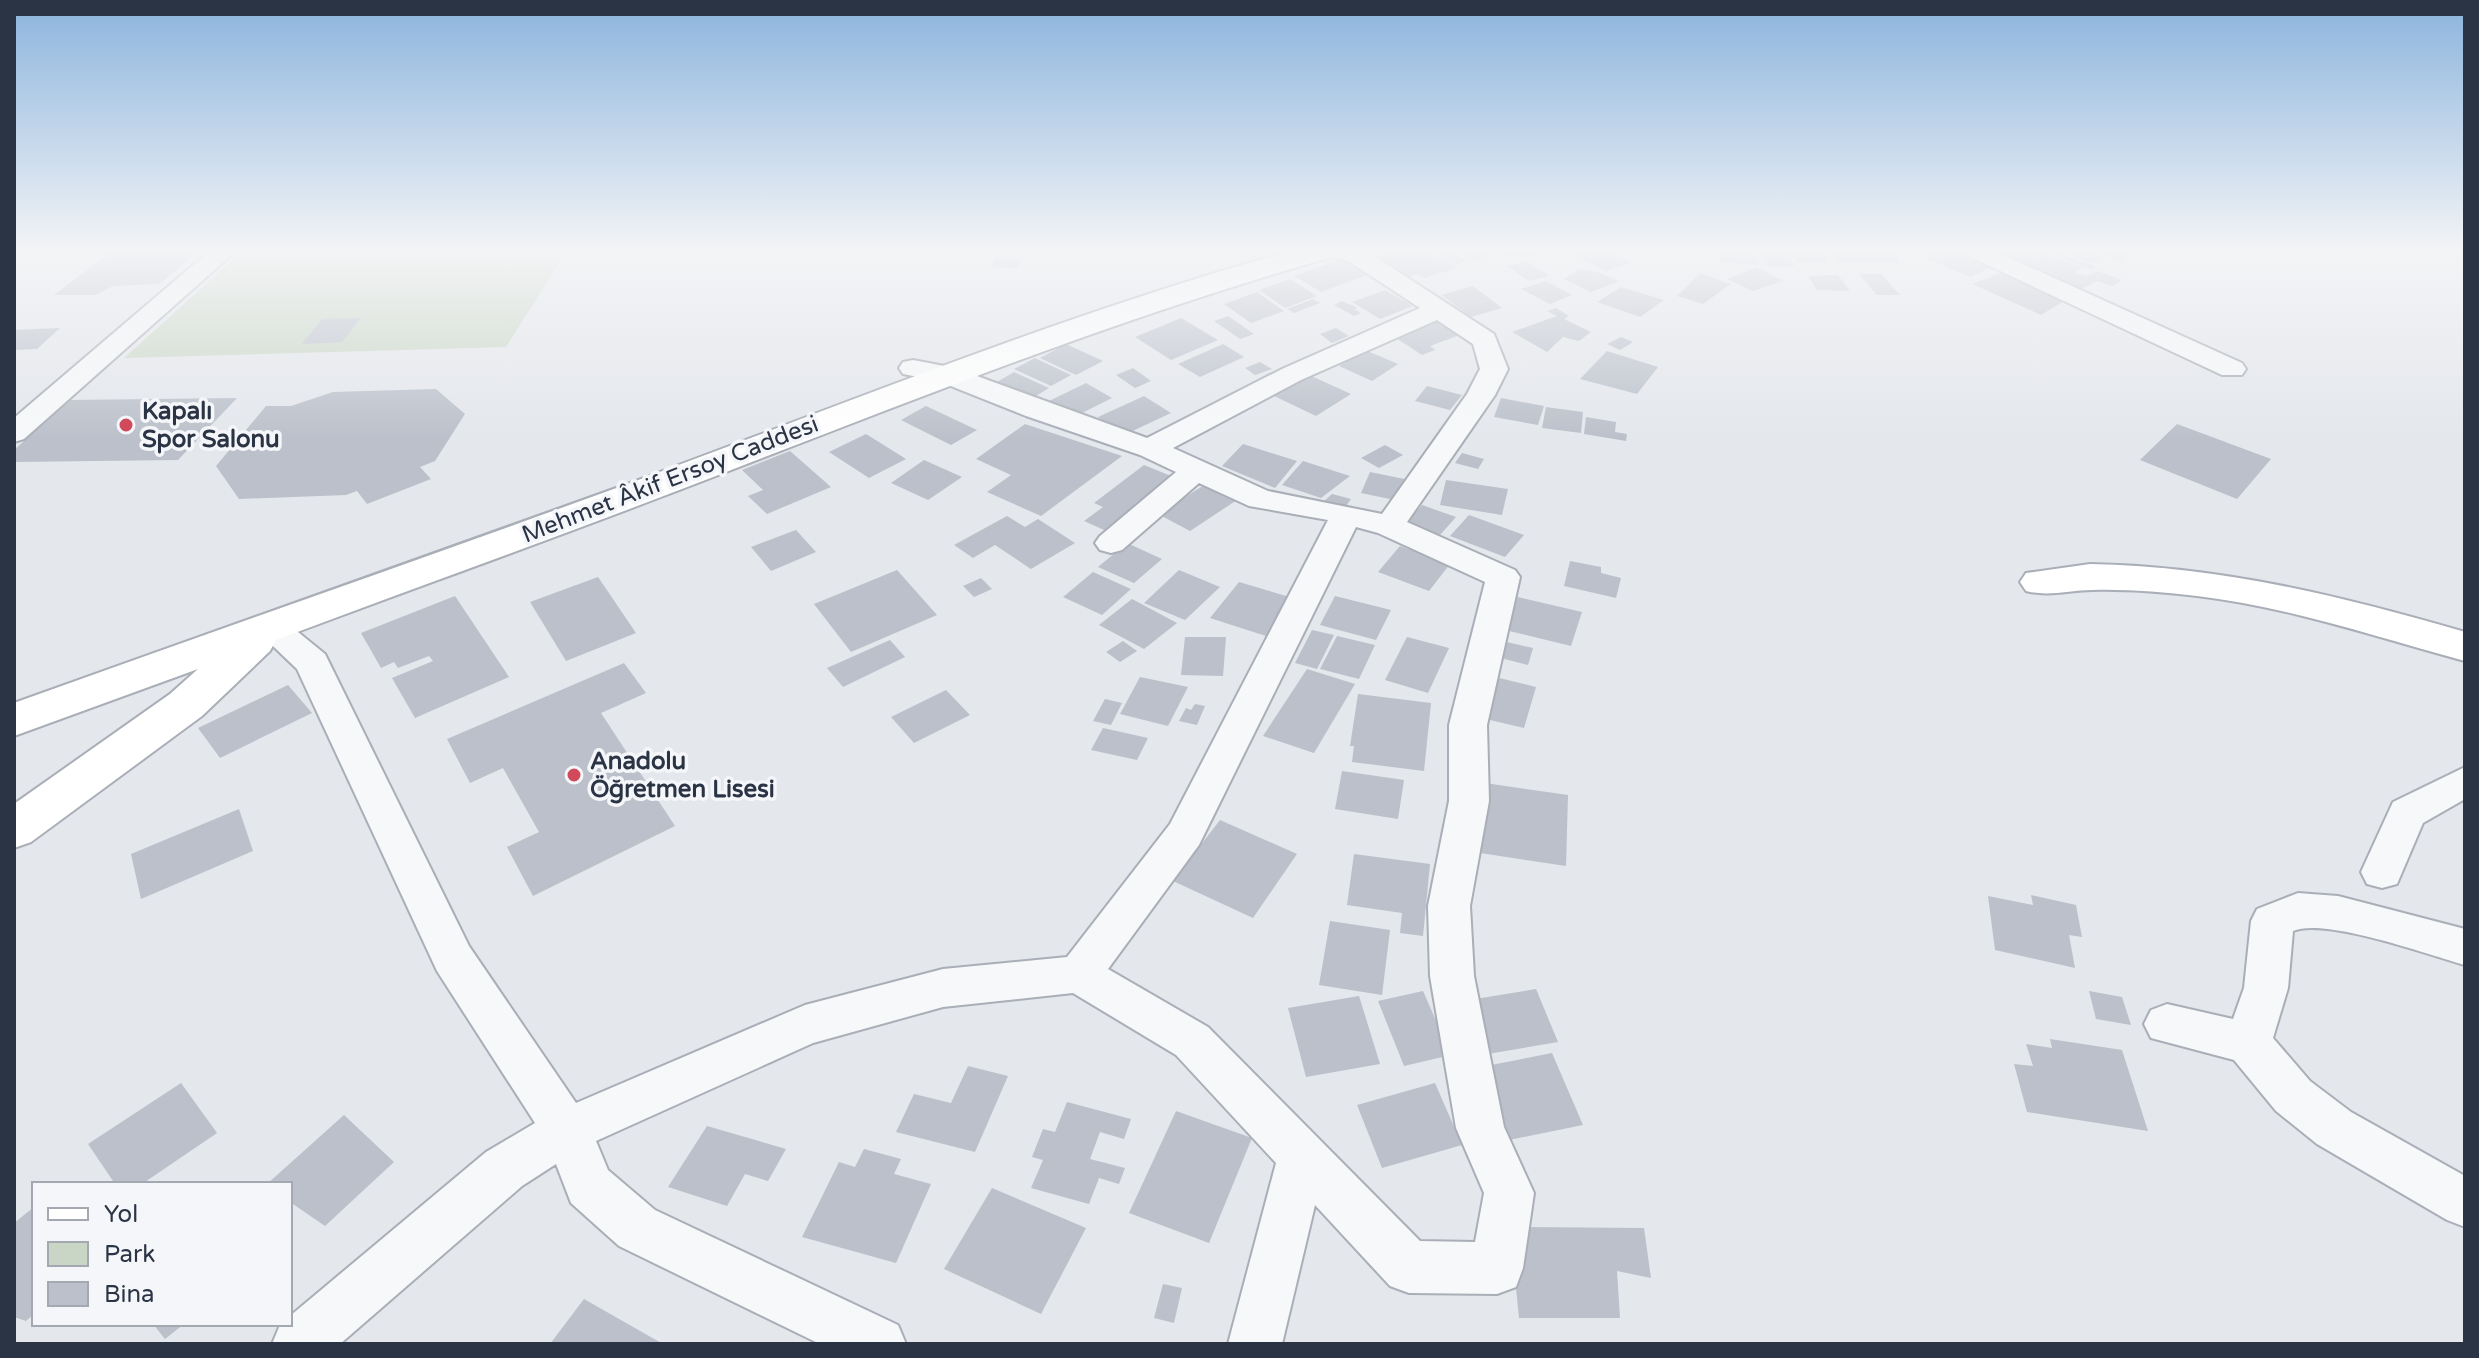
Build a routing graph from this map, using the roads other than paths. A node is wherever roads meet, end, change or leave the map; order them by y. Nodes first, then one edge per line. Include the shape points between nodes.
1 (153, 312) edge
2 (1069, 312) edge
3 (1117, 312) edge
4 (1433, 312) edge
5 (1442, 312) edge
6 (2109, 312) edge
7 (2232, 369) dead end
8 (929, 371) junction
9 (58, 395) junction
10 (14, 396) edge
11 (14, 433) edge
12 (1150, 449) junction
13 (1197, 469) junction
14 (1347, 514) junction
15 (1389, 526) junction
16 (1111, 543) dead end
17 (2040, 582) dead end
18 (270, 627) junction
19 (2465, 647) edge
20 (14, 700) edge
21 (14, 720) edge
22 (2465, 781) edge
23 (14, 829) edge
24 (2382, 872) dead end
25 (2465, 947) edge
26 (1079, 974) junction
27 (2167, 1024) dead end
28 (2248, 1043) junction
29 (567, 1130) junction
30 (1302, 1156) junction
31 (2465, 1203) edge
32 (299, 1344) edge
33 (879, 1344) edge
34 (1255, 1344) edge

1 - 9 street
2 - 8 main road, Mehmet Âkif Ersoy Caddesi
3 - 8 main road, Mehmet Âkif Ersoy Caddesi
4 - 12 street via 1235,400
5 - 15 street via 1485,340 1494,369
6 - 7 street
8 - 12 street
8 - 18 main road, Mehmet Âkif Ersoy Caddesi via 634,495
8 - 20 main road, Mehmet Âkif Ersoy Caddesi
9 - 10 street
9 - 11 street
12 - 13 street
13 - 14 street via 1260,499
13 - 16 street
14 - 15 street
14 - 26 street via 1185,834
15 - 30 street via 1503,577 1468,725 1469,801 1449,906 1452,976 1480,1128 1509,1193 1497,1268 1409,1267
17 - 19 main road via 2168,579 2375,620
18 - 21 main road, Mehmet Âkif Ersoy Caddesi
18 - 23 main road via 186,705
18 - 29 street via 312,662 453,958
22 - 24 street via 2407,813
25 - 28 street via 2338,913 2298,910 2272,921 2266,988
26 - 29 street via 943,988 805,1025
26 - 30 street via 1192,1041
27 - 28 street
28 - 31 street via 2293,1096 2334,1128
29 - 32 street via 504,1169
29 - 33 street via 589,1186 637,1228
30 - 34 street

